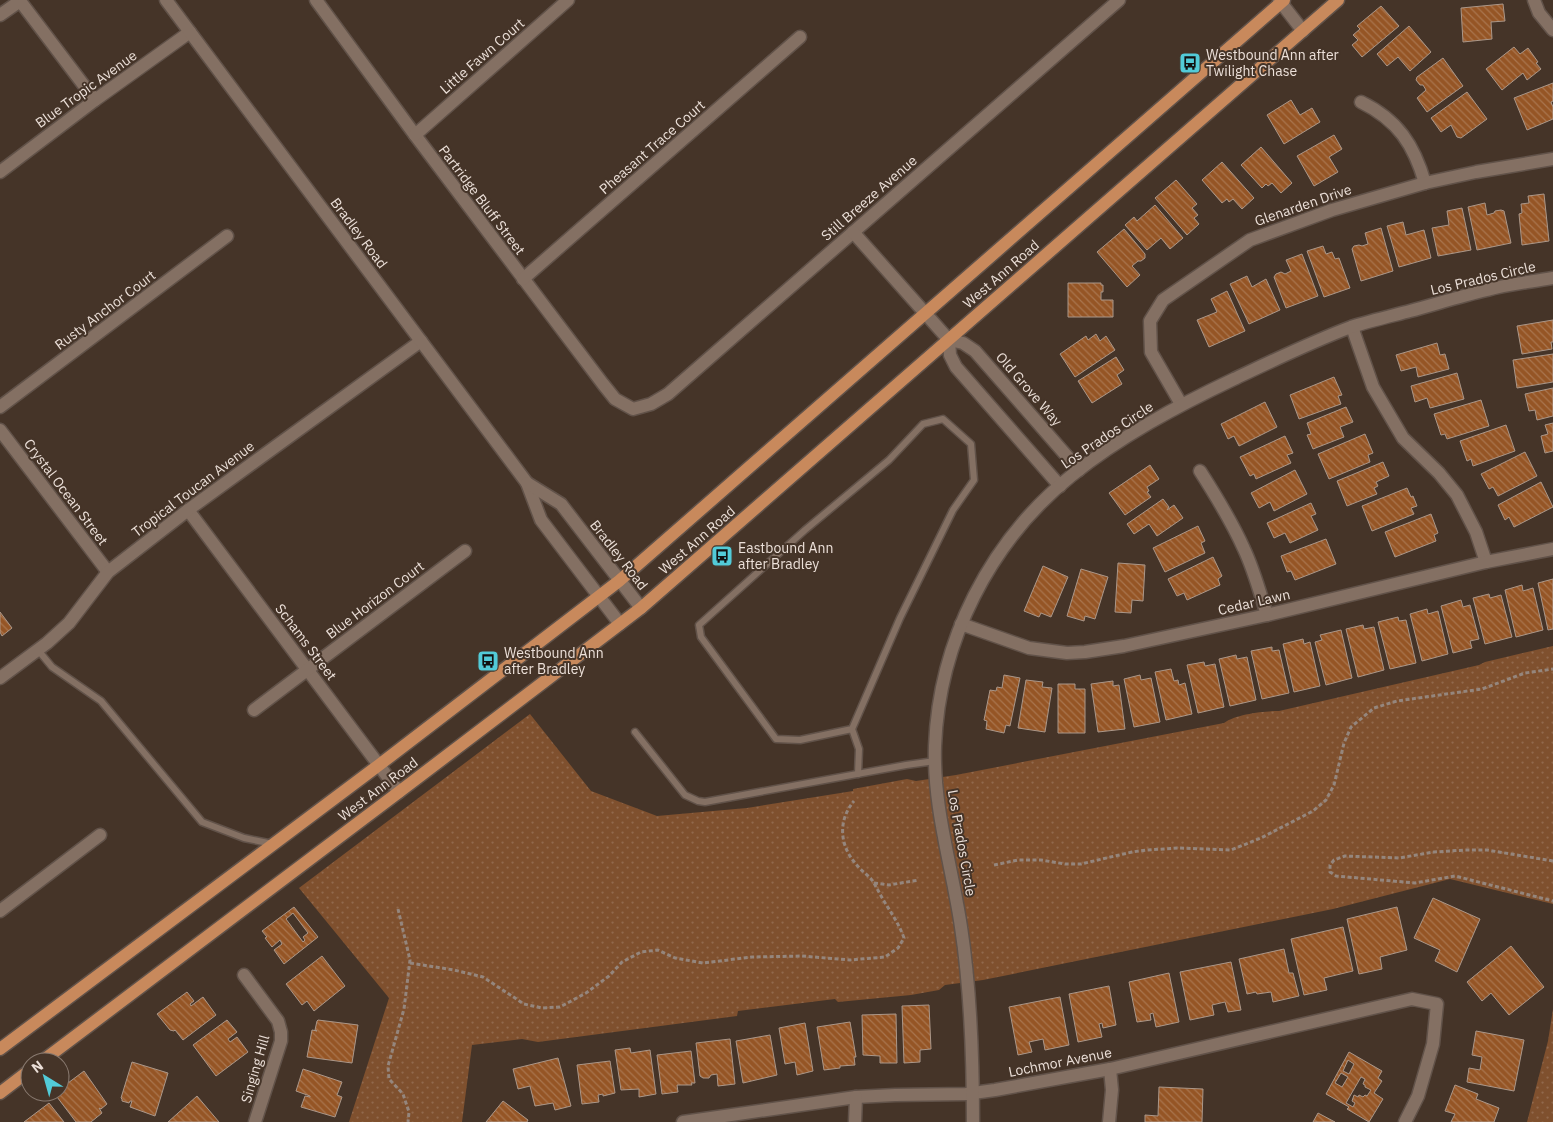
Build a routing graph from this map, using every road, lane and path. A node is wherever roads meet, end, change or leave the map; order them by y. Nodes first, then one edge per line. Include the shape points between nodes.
1 (166, 0) edge
2 (316, 0) edge
3 (568, 0) edge
4 (1119, 0) edge
5 (1338, 0) edge
6 (1534, 0) edge
7 (1282, 1) edge
8 (0, 15) edge
9 (1553, 30) edge
10 (1303, 31) junction
11 (190, 32) junction
12 (800, 37) dead end
13 (96, 100) junction
14 (1362, 102) dead end
15 (415, 135) junction
16 (1553, 159) edge
17 (0, 172) edge
18 (1425, 183) junction
19 (853, 232) junction
20 (227, 236) dead end
21 (1553, 278) edge
22 (523, 279) junction
23 (925, 314) junction
24 (1352, 327) junction
25 (949, 340) junction
26 (420, 341) junction
27 (1181, 404) junction
28 (0, 407) edge
29 (633, 409) joint
30 (0, 430) edge
31 (1078, 470) junction
32 (1200, 471) dead end
33 (527, 483) junction
34 (1060, 486) junction
35 (188, 510) junction
36 (1553, 549) edge
37 (465, 551) dead end
38 (1486, 562) junction
39 (108, 572) junction
40 (619, 581) junction
41 (599, 596) junction
42 (641, 608) junction
43 (1267, 615) junction
44 (620, 624) junction
45 (961, 624) junction
46 (38, 650) junction
47 (1553, 669) edge
48 (308, 670) junction
49 (0, 678) edge
50 (254, 710) dead end
51 (852, 729) junction
52 (635, 732) dead end
53 (935, 761) junction
54 (379, 764) junction
55 (858, 774) junction
56 (400, 792) junction
57 (854, 801) dead end
58 (100, 835) dead end
59 (273, 844) junction
60 (1553, 861) edge
61 (994, 865) dead end
62 (919, 880) dead end
63 (874, 884) junction
64 (1553, 901) edge
65 (398, 909) dead end
66 (0, 911) edge
67 (410, 963) junction
68 (244, 975) dead end
69 (0, 1049) edge
70 (54, 1052) edge
71 (1110, 1069) junction
72 (20, 1078) edge
73 (0, 1093) edge
74 (973, 1093) junction
75 (856, 1097) junction
76 (255, 1122) edge
77 (408, 1122) edge
78 (683, 1122) edge
79 (855, 1122) edge
80 (973, 1122) edge
81 (1109, 1122) edge
82 (1405, 1122) edge

1 - 11 street, Bradley Road
2 - 15 street, Partridge Bluff Street
3 - 15 street, Little Fawn Court
4 - 19 street, Still Breeze Avenue
5 - 10 main road, West Ann Road
6 - 9 street via 1539,13
7 - 10 street
7 - 23 main road, West Ann Road
8 - 13 street via 20,1
10 - 25 main road, West Ann Road
11 - 13 street, Blue Tropic Avenue
11 - 26 street, Bradley Road
12 - 22 street, Pheasant Trace Court
13 - 17 street, Blue Tropic Avenue
14 - 18 street via 1399,128 1415,154
15 - 22 street, Partridge Bluff Street
16 - 18 street, Glenarden Drive
18 - 27 street, Glenarden Drive via 1332,210 1250,240 1163,300 1150,321 1152,352
19 - 23 street, Old Grove Way
19 - 29 street, Still Breeze Avenue via 668,394
20 - 28 street, Rusty Anchor Court
21 - 24 street, Los Prados Circle via 1490,289
22 - 29 street, Partridge Bluff Street via 616,399
23 - 25 street, Old Grove Way
23 - 40 main road, West Ann Road
24 - 27 street, Los Prados Circle
24 - 38 street via 1373,387 1403,438 1457,495 1476,532
25 - 31 street, Old Grove Way via 963,343 976,351
25 - 34 street, Old Grove Way via 950,355 956,367
25 - 42 main road, West Ann Road
26 - 33 street, Bradley Road
26 - 35 street, Tropical Toucan Avenue
27 - 31 street, Los Prados Circle
30 - 39 street, Crystal Ocean Street
31 - 34 street, Los Prados Circle
32 - 43 street via 1244,548
33 - 40 street, Bradley Road via 561,504
33 - 41 street, Bradley Road via 541,520
34 - 45 street, Los Prados Circle via 1006,543
35 - 39 street, Tropical Toucan Avenue
35 - 48 street, Schams Street
36 - 38 street, Cedar Lawn
37 - 48 street, Blue Horizon Court
38 - 43 street, Cedar Lawn
39 - 46 street, Tropical Toucan Avenue via 69,624
40 - 41 main road, West Ann Road
40 - 42 street, Bradley Road
41 - 44 street, Bradley Road
41 - 54 main road, West Ann Road
42 - 44 main road, West Ann Road
43 - 45 street, Cedar Lawn via 1106,650 1067,653 1029,648
44 - 56 main road, West Ann Road
45 - 53 street, Los Prados Circle via 942,686
46 - 49 street, Tropical Toucan Avenue
46 - 59 lane via 52,667 101,701 202,822 244,838
47 - 61 path via 1525,673 1482,690 1374,708 1351,727 1334,786 1326,800 1314,811 1231,850 1147,850 1081,864 1018,860
48 - 50 street, Blue Horizon Court
48 - 54 street, Schams Street
51 - 51 lane via 900,618 953,510 974,480 971,444 943,419 923,424 889,460 699,625 701,637 776,740 800,740
51 - 55 lane via 859,749
52 - 55 lane via 685,795 698,801 712,802
53 - 55 lane
53 - 74 street, Los Prados Circle via 941,823 966,964
54 - 56 street, Schams Street
54 - 59 main road, West Ann Road
56 - 70 main road, West Ann Road
57 - 63 path via 844,815 843,838 854,863
58 - 66 street
59 - 69 main road, West Ann Road
60 - 64 path via 1487,850 1465,850 1399,858 1345,856 1330,865 1330,872 1336,876 1415,883 1451,875
62 - 63 path
63 - 67 path via 904,938 898,948 885,957 850,960 760,957 703,964 675,958 658,950 641,952 622,962 586,993 560,1007 542,1008 524,1004 483,977
65 - 67 path
67 - 77 path via 404,1009 388,1066 389,1079 403,1094 409,1112
68 - 76 street, Singing Hill via 278,1021 281,1032
71 - 74 street, Lochmor Avenue
71 - 81 street
71 - 82 street, Lochmor Avenue via 1412,999 1437,1004 1433,1044 1418,1096
72 - 73 main road
74 - 75 street, Lochmor Avenue
74 - 80 street, Los Prados Circle
75 - 78 street, Lochmor Avenue
75 - 79 street

